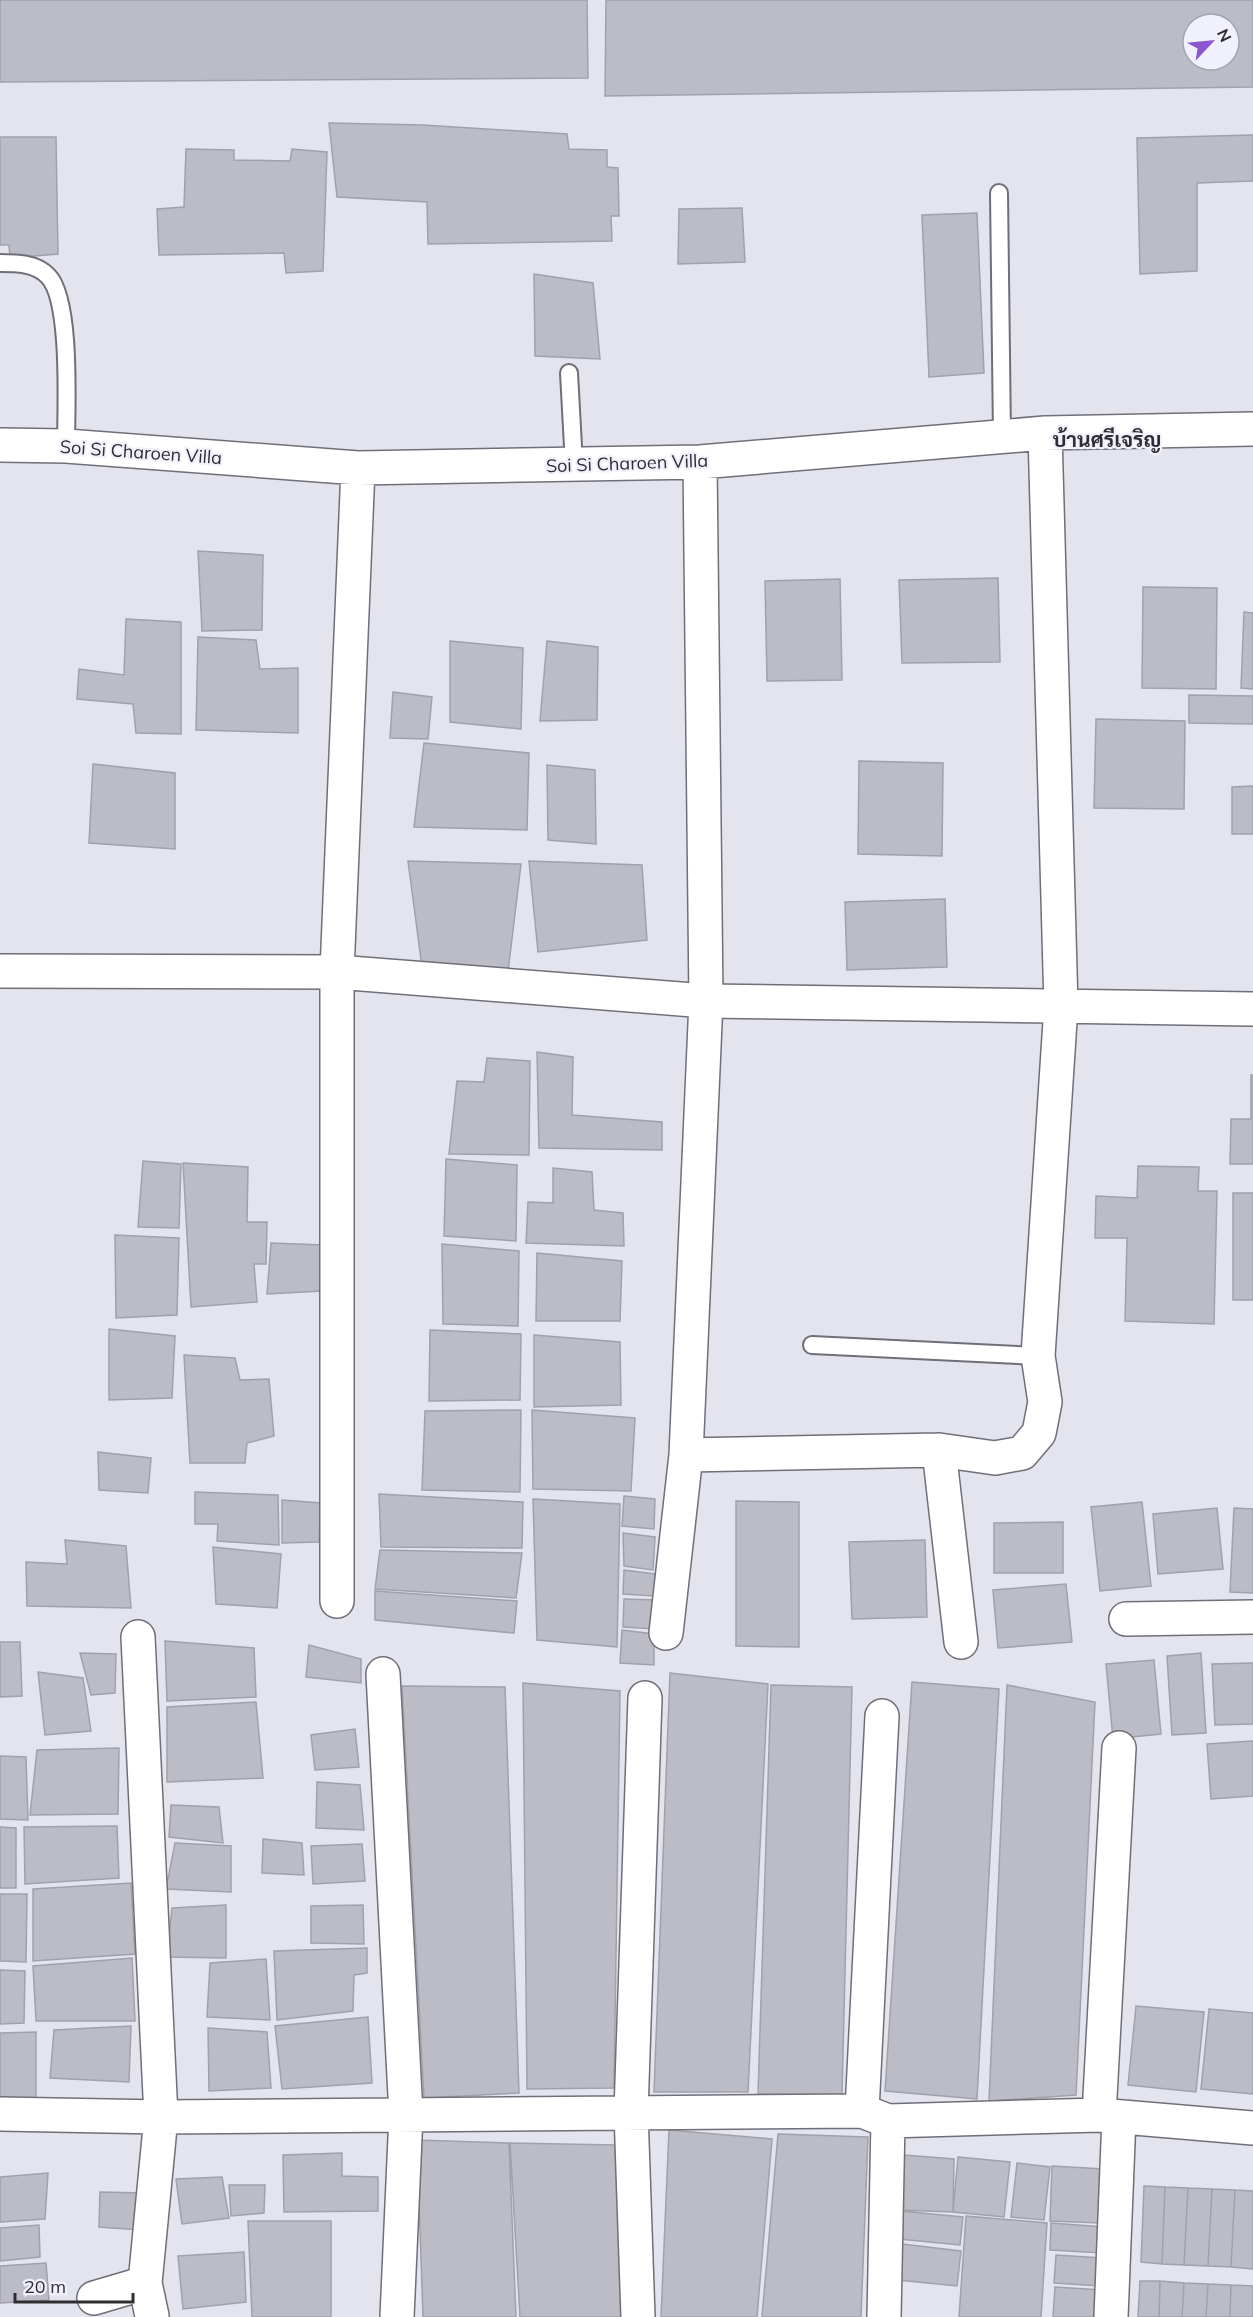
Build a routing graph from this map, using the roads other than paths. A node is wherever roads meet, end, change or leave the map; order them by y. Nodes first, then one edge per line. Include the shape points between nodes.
1 (999, 193) dead end
2 (0, 263) edge
3 (569, 373) dead end
4 (1253, 429) edge
5 (1045, 433) junction
6 (1002, 435) junction
7 (0, 445) edge
8 (66, 446) junction
9 (700, 462) junction
10 (574, 465) junction
11 (358, 468) junction
12 (0, 971) edge
13 (337, 972) junction
14 (706, 1001) junction
15 (1061, 1006) junction
16 (1253, 1009) edge
17 (812, 1345) dead end
18 (1038, 1356) junction
19 (939, 1450) junction
20 (686, 1455) junction
21 (337, 1601) dead end
22 (1253, 1617) edge
23 (1126, 1619) dead end
24 (666, 1633) dead end
25 (138, 1637) dead end
26 (961, 1642) dead end
27 (384, 1674) dead end
28 (645, 1698) dead end
29 (882, 1716) dead end
30 (1119, 1748) dead end
31 (631, 2112) junction
32 (0, 2114) edge
33 (406, 2115) junction
34 (875, 2116) junction
35 (1109, 2116) junction
36 (161, 2117) junction
37 (1253, 2128) edge
38 (145, 2283) junction
39 (94, 2298) dead end
40 (152, 2316) edge
41 (397, 2317) edge
42 (638, 2317) edge
43 (884, 2317) edge
44 (1111, 2317) edge

1 - 6 lane
2 - 8 lane via 28,264 48,276 57,291 65,331
3 - 10 lane
4 - 5 street, Soi Si Charoen Villa
5 - 6 street, Soi Si Charoen Villa
5 - 15 street
6 - 9 street, Soi Si Charoen Villa
7 - 8 street, Soi Si Charoen Villa
8 - 11 street, Soi Si Charoen Villa
9 - 10 street, Soi Si Charoen Villa
9 - 14 street
10 - 11 street, Soi Si Charoen Villa
11 - 13 street
12 - 13 street
13 - 14 street
13 - 21 street
14 - 15 street
14 - 20 street
15 - 16 street
15 - 18 street
17 - 18 lane
18 - 19 street via 1045,1402 1039,1433 1022,1453 995,1458
19 - 20 street
19 - 26 street
20 - 24 street
22 - 23 street
25 - 36 street
27 - 33 street
28 - 31 street
29 - 34 street
30 - 35 street
31 - 33 street
31 - 34 street
31 - 42 street
32 - 36 street
33 - 36 street
33 - 41 street
34 - 35 street
34 - 43 street
35 - 37 street
35 - 44 street
36 - 38 street
38 - 39 street
38 - 40 street

